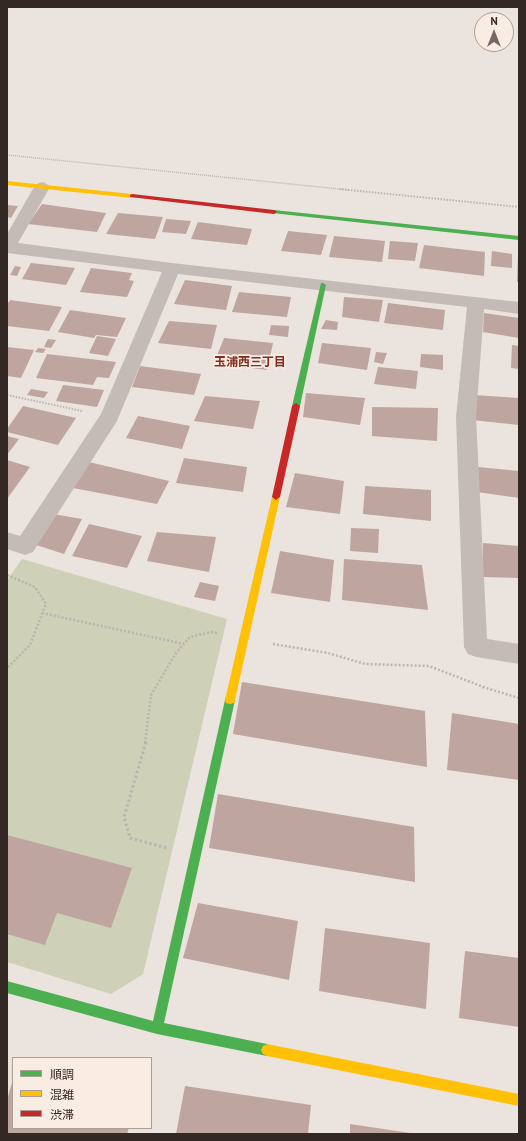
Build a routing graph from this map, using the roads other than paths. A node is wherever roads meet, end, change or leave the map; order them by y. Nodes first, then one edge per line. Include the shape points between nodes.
1 (7, 183) edge
2 (42, 187) junction
3 (519, 238) edge
4 (7, 248) edge
5 (172, 268) junction
6 (324, 285) junction
7 (476, 303) junction
8 (519, 308) edge
9 (7, 540) edge
10 (519, 654) edge
11 (7, 987) edge
12 (157, 1028) junction
13 (519, 1100) edge

1 - 2 street
2 - 3 street
2 - 4 street
4 - 5 street
5 - 6 street
5 - 9 street via 110,416 25,546
6 - 7 street
6 - 12 street
7 - 8 street
7 - 10 street via 466,418 476,647
11 - 12 street
12 - 13 street

